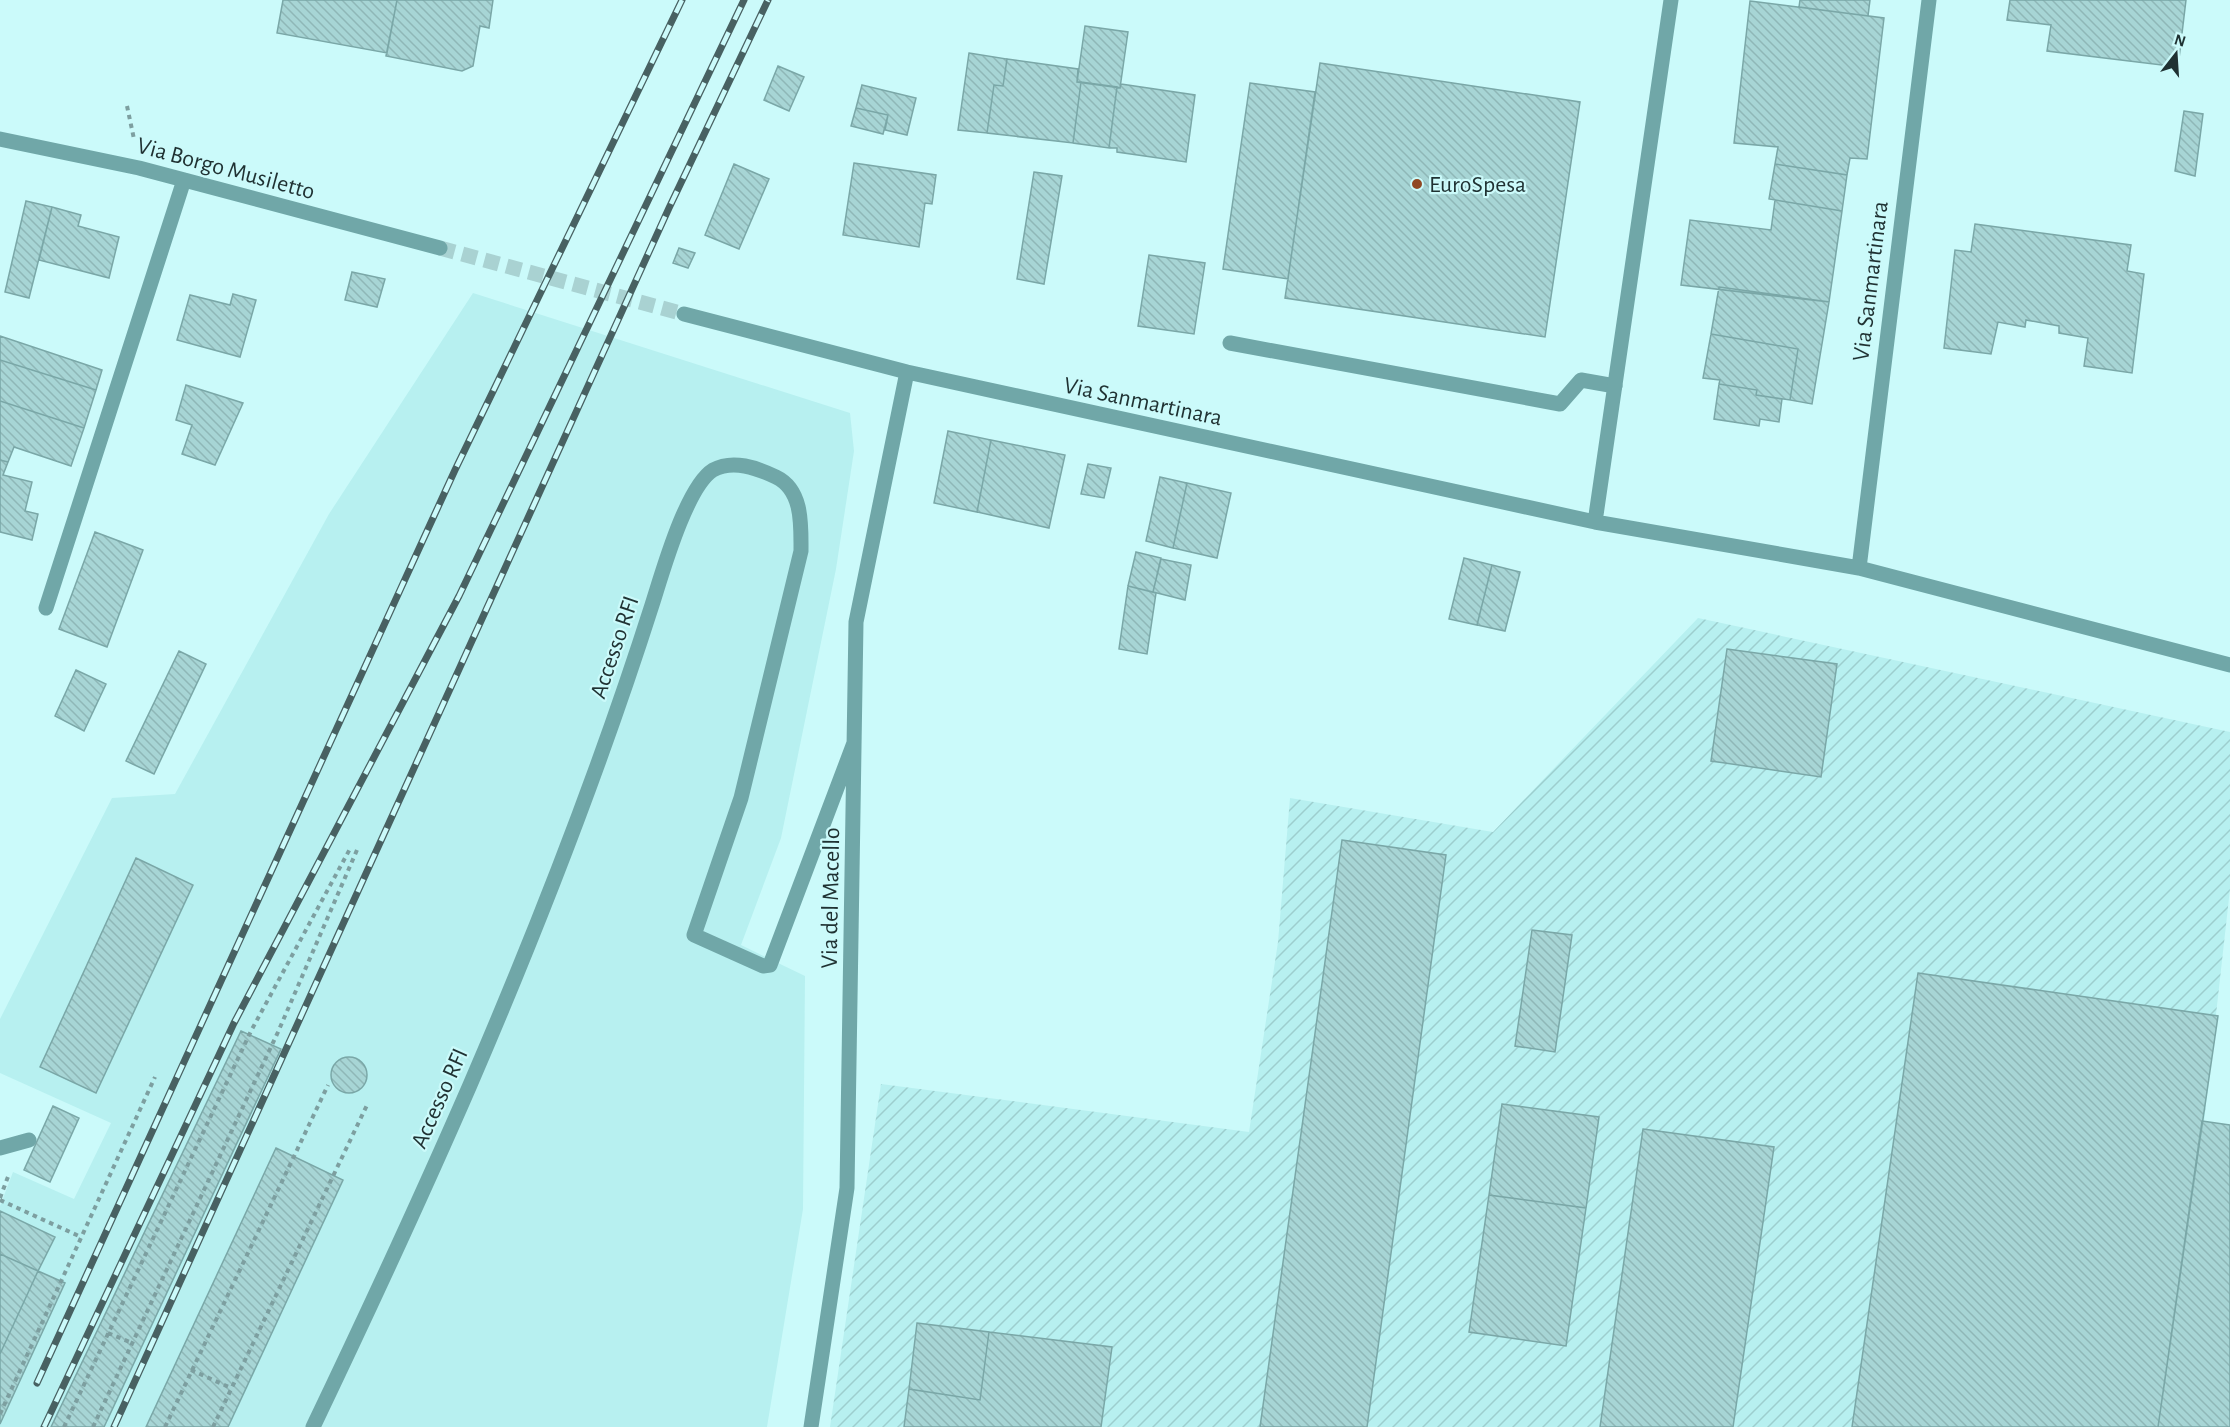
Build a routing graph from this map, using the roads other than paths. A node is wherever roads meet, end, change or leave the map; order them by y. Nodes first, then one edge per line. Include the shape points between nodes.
1 (1671, 0) edge
2 (1929, 0) edge
3 (0, 138) edge
4 (184, 180) junction
5 (440, 248) tunnel mouth
6 (684, 314) tunnel mouth
7 (1230, 343) dead end
8 (907, 372) junction
9 (1615, 386) junction
10 (1595, 522) junction
11 (1859, 568) junction
12 (46, 608) dead end
13 (2230, 665) edge
14 (854, 743) junction
15 (29, 1140) dead end
16 (0, 1148) edge
17 (313, 1427) edge
18 (811, 1427) edge

1 - 9 street
2 - 11 street, Via Sanmartinara
3 - 4 street, Via Borgo Musiletto
4 - 5 street, Via Borgo Musiletto
4 - 12 street
6 - 8 street, Via Sanmartinara
7 - 9 street via 1560,404 1581,380
8 - 10 street, Via Sanmartinara
8 - 14 street, Via del Macello via 856,622
9 - 10 street
10 - 11 street, Via Sanmartinara
11 - 13 street, Via Sanmartinara
14 - 17 street, Accesso RFI via 770,965 763,966 694,935 741,798 801,551 797,500 783,481 736,464 712,471 694,492 673,542 557,878 443,1146
14 - 18 street, Via del Macello via 848,1188
15 - 16 street

